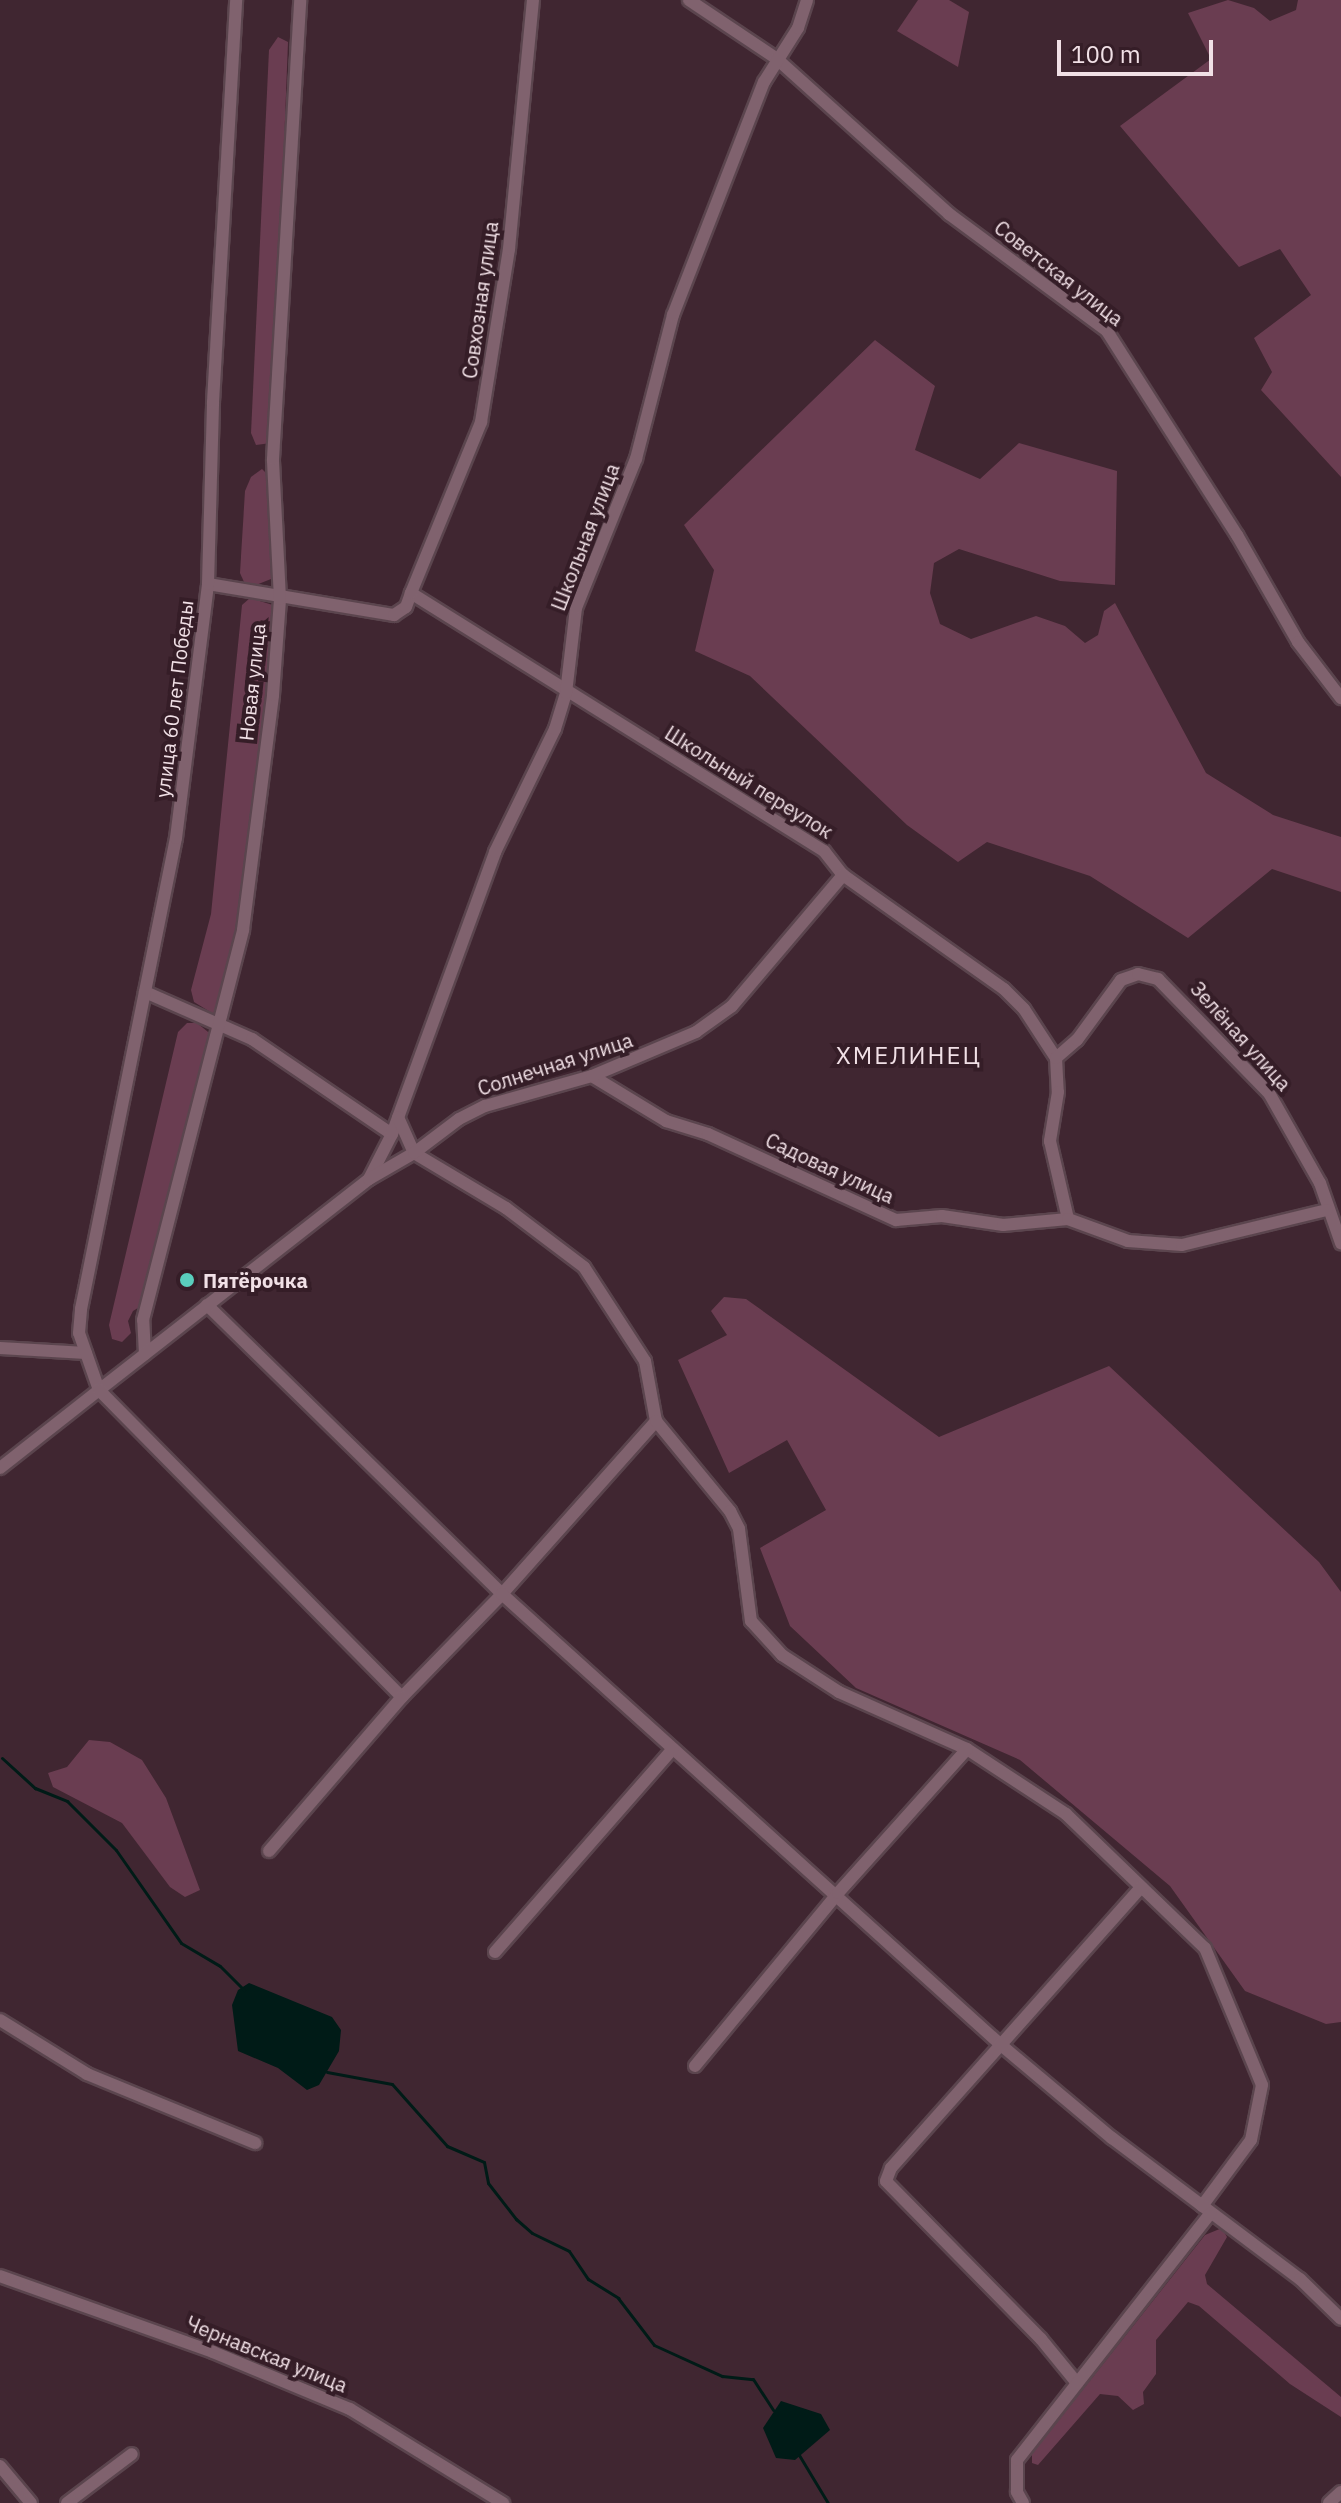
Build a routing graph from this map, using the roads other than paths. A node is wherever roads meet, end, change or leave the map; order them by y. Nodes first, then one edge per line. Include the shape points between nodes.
1 (236, 0) edge
2 (300, 0) edge
3 (533, 0) edge
4 (689, 0) edge
5 (807, 0) edge
6 (777, 59) junction
7 (208, 584) junction
8 (411, 593) junction
9 (280, 599) junction
10 (566, 693) junction
11 (1341, 698) edge
12 (843, 875) junction
13 (145, 992) junction
14 (221, 1024) junction
15 (1056, 1058) junction
16 (592, 1076) junction
17 (398, 1117) junction
18 (392, 1134) junction
19 (414, 1153) junction
20 (369, 1179) junction
21 (1327, 1210) junction
22 (1068, 1219) junction
23 (1341, 1243) edge
24 (207, 1305) junction
25 (0, 1348) edge
26 (86, 1353) junction
27 (145, 1354) junction
28 (99, 1390) junction
29 (656, 1421) junction
30 (0, 1468) edge
31 (502, 1594) junction
32 (402, 1697) junction
33 (673, 1749) junction
34 (967, 1749) junction
35 (269, 1851) dead end
36 (1141, 1887) junction
37 (838, 1893) junction
38 (495, 1952) dead end
39 (0, 2020) edge
40 (1001, 2045) junction
41 (695, 2066) dead end
42 (255, 2143) dead end
43 (1207, 2209) junction
44 (1, 2281) edge
45 (1341, 2319) edge
46 (1077, 2383) junction
47 (132, 2454) dead end
48 (0, 2466) edge
49 (1341, 2492) edge
50 (31, 2503) edge
51 (67, 2503) edge
52 (503, 2503) edge
53 (1023, 2503) edge
54 (1329, 2503) edge

1 - 7 street, улица 60 лет Победы
2 - 9 street, Новая улица via 273,459
3 - 8 street, Совхозная улица via 509,249 481,422
4 - 6 street, Советская улица
5 - 6 street, Школьная улица via 798,28
6 - 10 street, Школьная улица via 720,185 673,315 636,459 576,608
6 - 11 street, Советская улица via 949,214 1107,331 1237,535 1298,642
7 - 9 street
7 - 13 street, улица 60 лет Победы via 176,838
8 - 9 street via 406,607 394,615
8 - 10 street, Школьный переулок
9 - 14 street, Новая улица via 243,930
10 - 12 street, Школьный переулок via 784,822 824,851
10 - 17 street, Школьная улица via 555,729 495,852
12 - 15 street, Школьный переулок via 1004,989
12 - 16 street, Солнечная улица via 732,1006 664,1048
13 - 14 street
13 - 26 street, улица 60 лет Победы via 81,1309 79,1333
14 - 18 street via 252,1039
14 - 27 street, Новая улица via 143,1320
15 - 21 street, Зелёная улица via 1077,1040 1121,980 1138,974 1158,979 1269,1093 1320,1183
15 - 22 street via 1058,1092 1050,1141
16 - 19 street, Солнечная улица via 485,1106
16 - 22 street, Садовая улица via 666,1121 708,1134 876,1215 896,1220 967,1217 1003,1225
17 - 18 street, Школьная улица
17 - 19 street
18 - 20 street, Школьная улица
19 - 20 street, Солнечная улица
19 - 29 street via 506,1208 584,1267 645,1361
20 - 24 street, Солнечная улица
21 - 22 street via 1182,1245 1128,1241
21 - 23 street, Зелёная улица
24 - 27 street, Солнечная улица
24 - 31 street
25 - 26 street
26 - 28 street, улица 60 лет Победы
27 - 28 street, Солнечная улица
28 - 30 street, Солнечная улица
28 - 32 street
29 - 31 street
29 - 34 street via 730,1511 739,1529 751,1621 782,1655 839,1692
31 - 32 street
31 - 33 street
32 - 35 street
33 - 37 street
33 - 38 street
34 - 36 street via 1066,1814
34 - 37 street
36 - 40 street
36 - 43 street via 1205,1948 1262,2085 1251,2140
37 - 40 street
37 - 41 street
39 - 42 street via 99,2080
40 - 43 street
40 - 46 street via 891,2168 886,2181 1041,2339
43 - 45 street via 1300,2279
43 - 46 street
44 - 52 street, Чернавская улица via 213,2352 350,2409
46 - 53 street via 1017,2460 1017,2492
47 - 51 street
48 - 50 street
49 - 54 street

